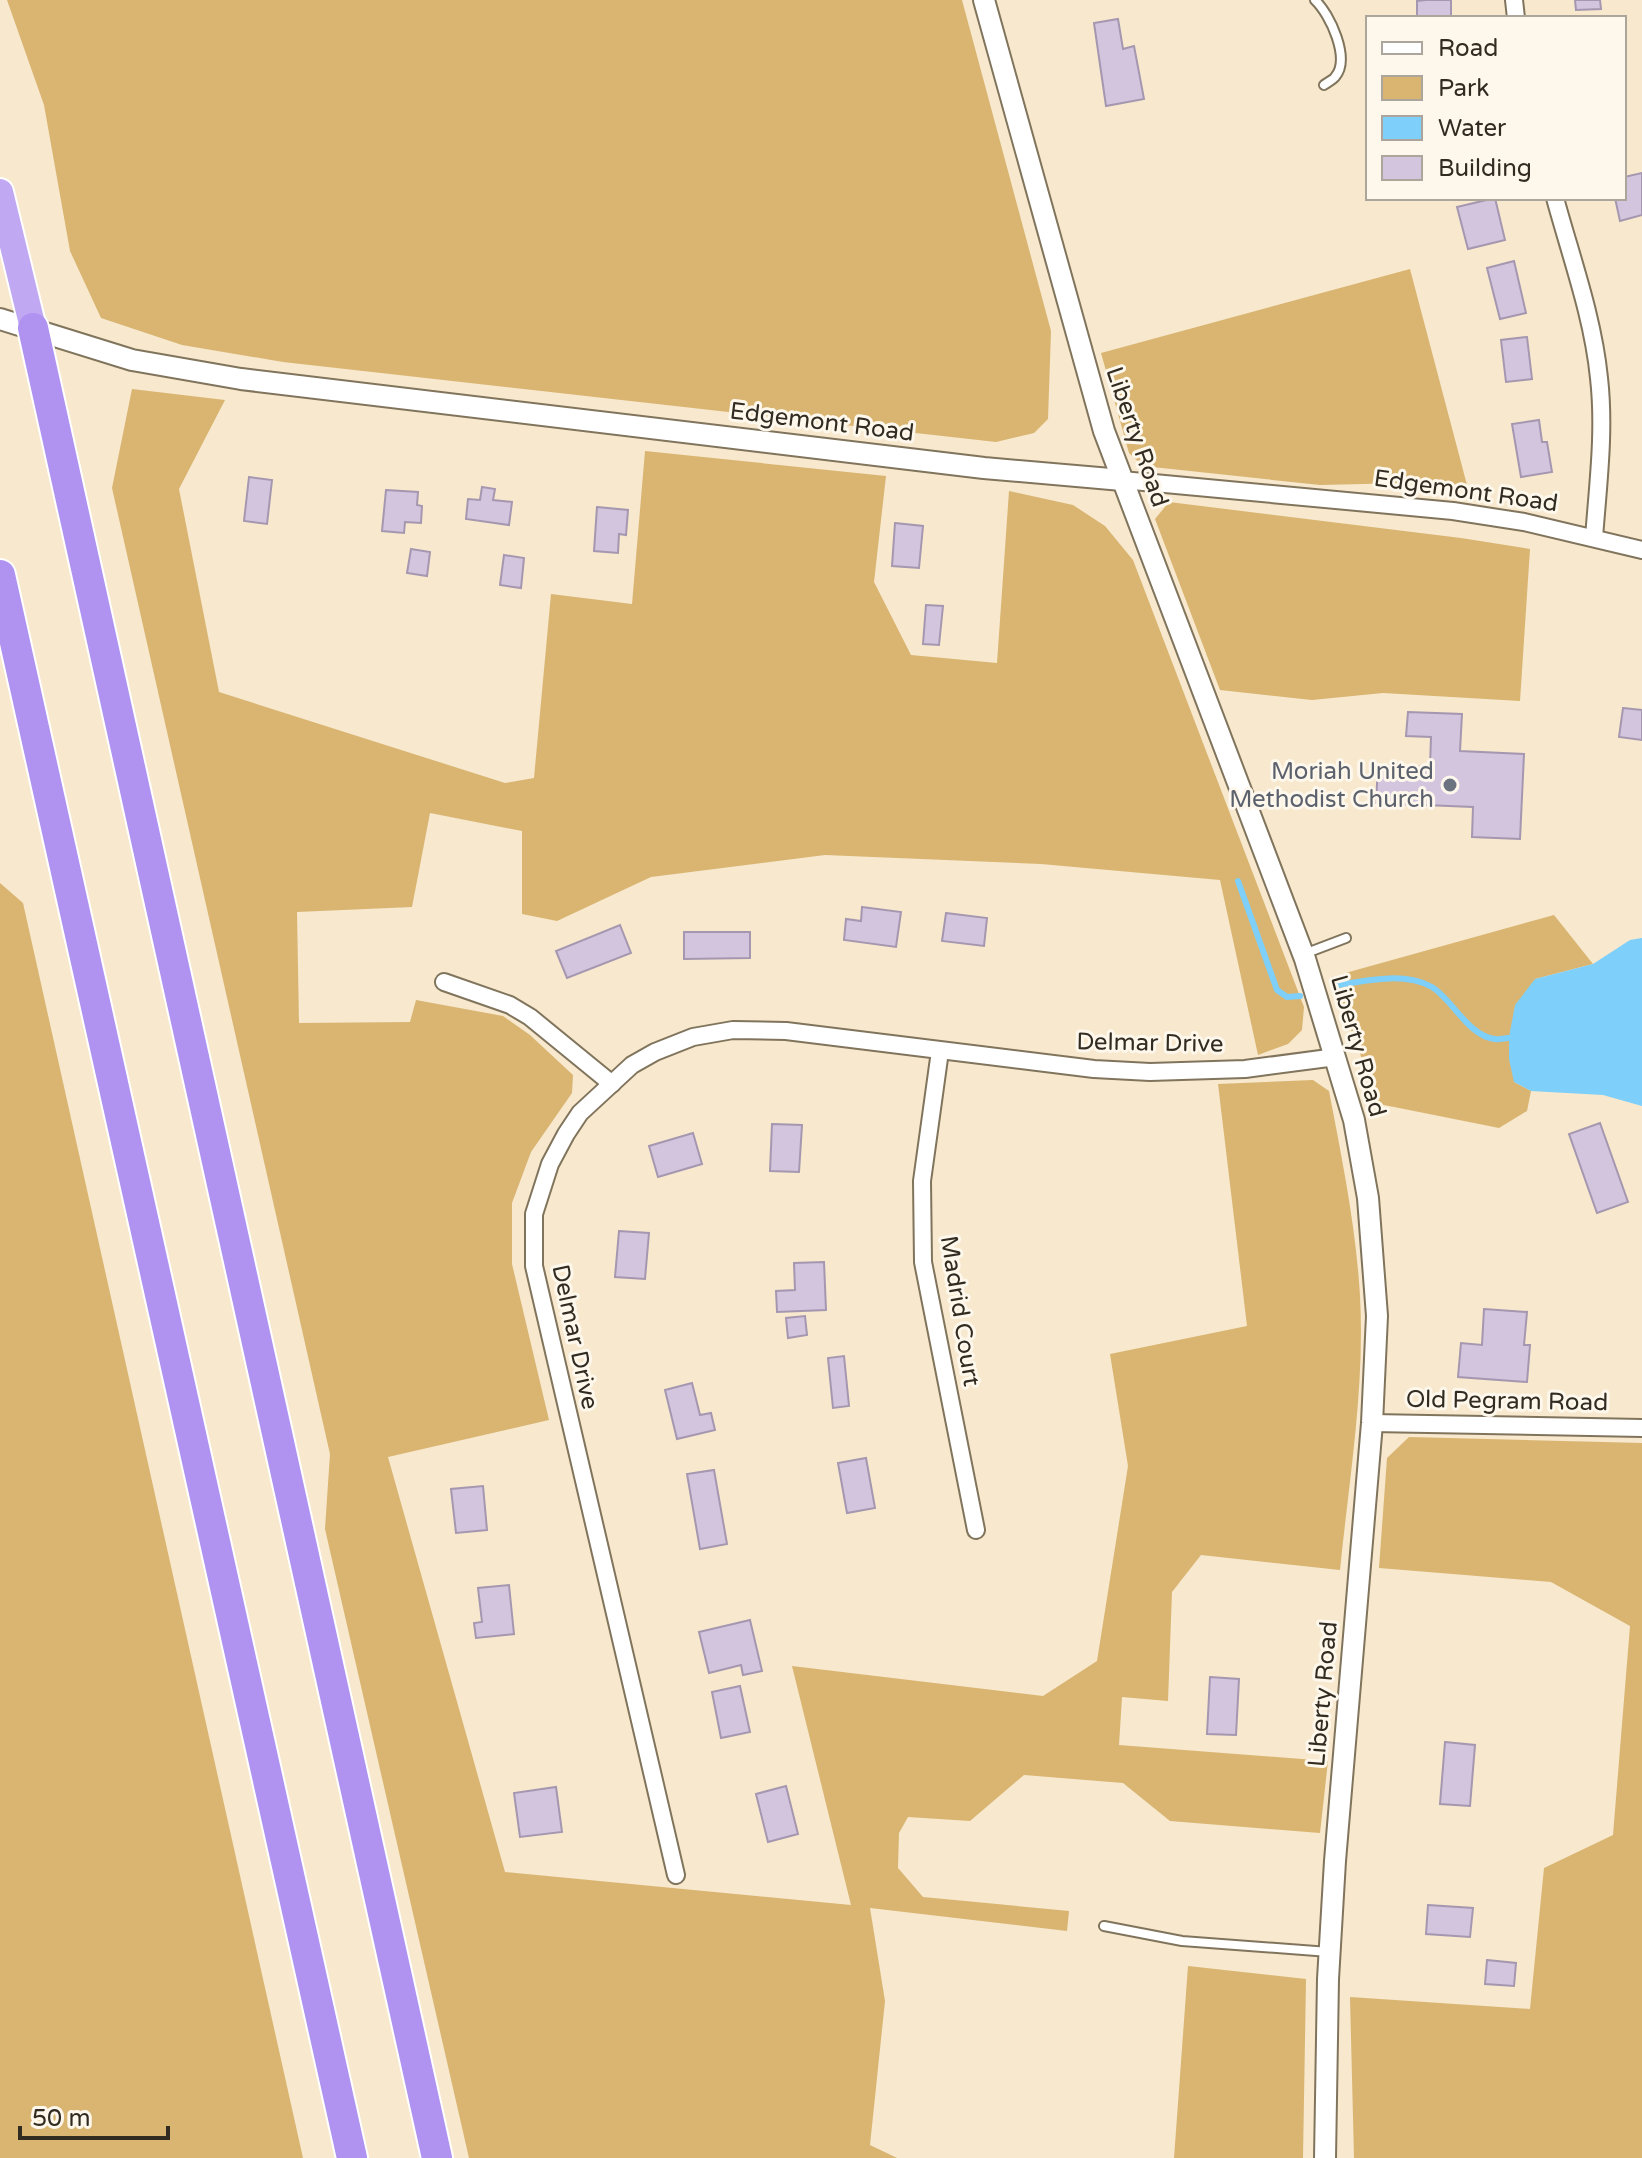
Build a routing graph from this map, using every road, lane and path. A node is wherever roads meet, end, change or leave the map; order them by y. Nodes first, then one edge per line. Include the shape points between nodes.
1 (984, 0) edge
2 (1315, 0) edge
3 (1324, 85) dead end
4 (0, 192) edge
5 (1556, 200) edge
6 (0, 319) edge
7 (33, 328) junction
8 (1122, 480) junction
9 (1594, 538) junction
10 (1642, 550) edge
11 (0, 575) edge
12 (1346, 938) dead end
13 (1303, 954) junction
14 (444, 982) dead end
15 (940, 1051) junction
16 (1336, 1057) junction
17 (612, 1084) junction
18 (1372, 1423) junction
19 (1642, 1428) edge
20 (976, 1530) dead end
21 (676, 1875) dead end
22 (1104, 1926) dead end
23 (1330, 1952) junction
24 (352, 2158) edge
25 (437, 2158) edge
26 (1325, 2158) edge

1 - 8 street, Liberty Road
2 - 3 lane via 1333,26 1340,54 1335,78
4 - 7 highway
5 - 9 street via 1599,375 1602,429
6 - 7 street, Edgemont Road
7 - 8 street, Edgemont Road via 132,360 241,379
7 - 25 highway
8 - 9 street, Edgemont Road via 1453,511
8 - 13 street, Liberty Road
9 - 10 street, Edgemont Road
11 - 24 highway
12 - 13 lane
13 - 16 street, Liberty Road
14 - 17 street via 530,1017
15 - 16 street, Delmar Drive via 1150,1072 1245,1069
15 - 17 street, Delmar Drive via 786,1031 733,1030 693,1037 655,1052
15 - 20 street, Madrid Court via 922,1181 923,1262
16 - 18 street, Liberty Road via 1354,1120 1372,1237 1377,1316
17 - 21 street, Delmar Drive via 580,1113 550,1164 534,1214 534,1266
18 - 19 street, Old Pegram Road
18 - 23 street, Liberty Road
22 - 23 lane via 1182,1941
23 - 26 street, Liberty Road

